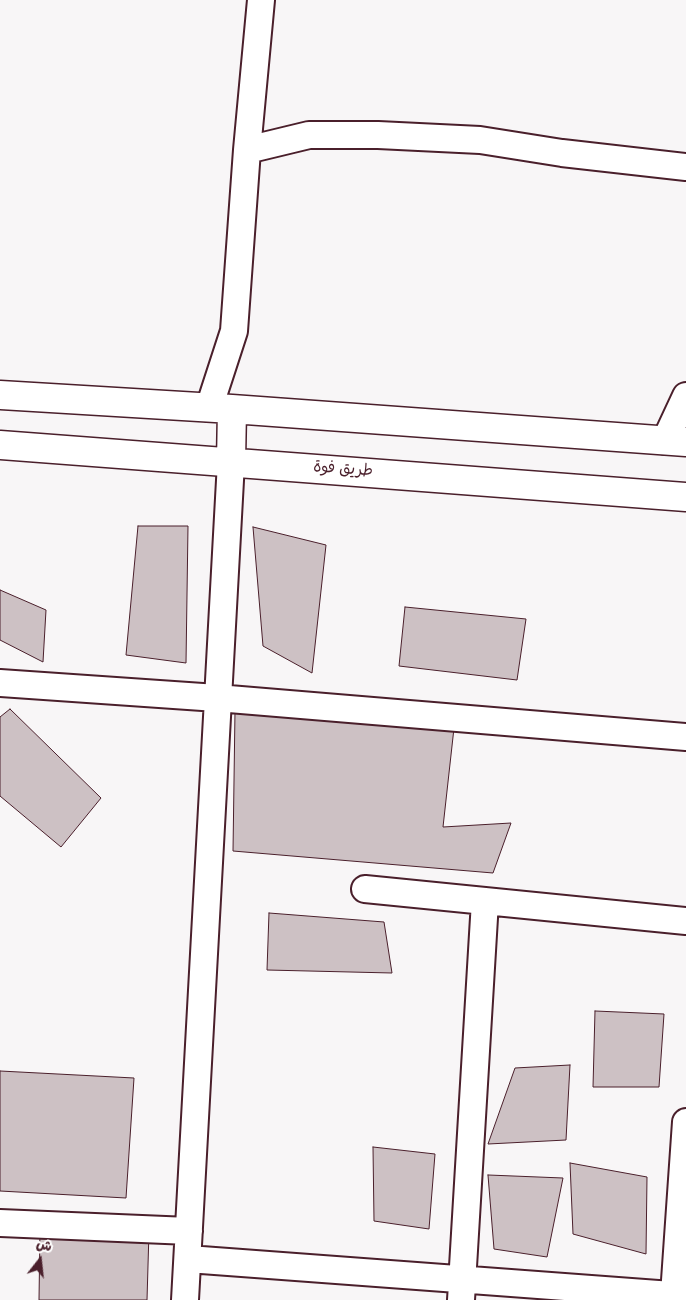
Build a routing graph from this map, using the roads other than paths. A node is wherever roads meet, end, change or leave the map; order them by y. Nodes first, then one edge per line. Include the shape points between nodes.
1 (261, 0) edge
2 (247, 150) junction
3 (686, 167) edge
4 (0, 395) edge
5 (686, 396) edge
6 (221, 409) junction
7 (676, 441) edge
8 (0, 445) edge
9 (231, 462) junction
10 (686, 497) edge
11 (0, 683) edge
12 (218, 698) junction
13 (686, 737) edge
14 (365, 889) dead end
15 (485, 901) junction
16 (686, 921) edge
17 (686, 1122) edge
18 (0, 1223) edge
19 (189, 1231) junction
20 (188, 1259) junction
21 (462, 1290) edge
22 (680, 1295) edge
23 (185, 1300) edge

1 - 2 street
2 - 3 street via 309,134 378,136 480,140
2 - 6 street via 234,331
4 - 6 highway
5 - 7 street
6 - 7 highway
6 - 9 highway
8 - 9 highway, طريق فوة
9 - 10 highway, طريق فوة
9 - 12 street
11 - 12 street
12 - 13 street
12 - 19 street
14 - 15 street
15 - 16 street
15 - 21 street
17 - 22 street
18 - 19 street
19 - 20 street
20 - 21 street
20 - 23 street
21 - 22 street

